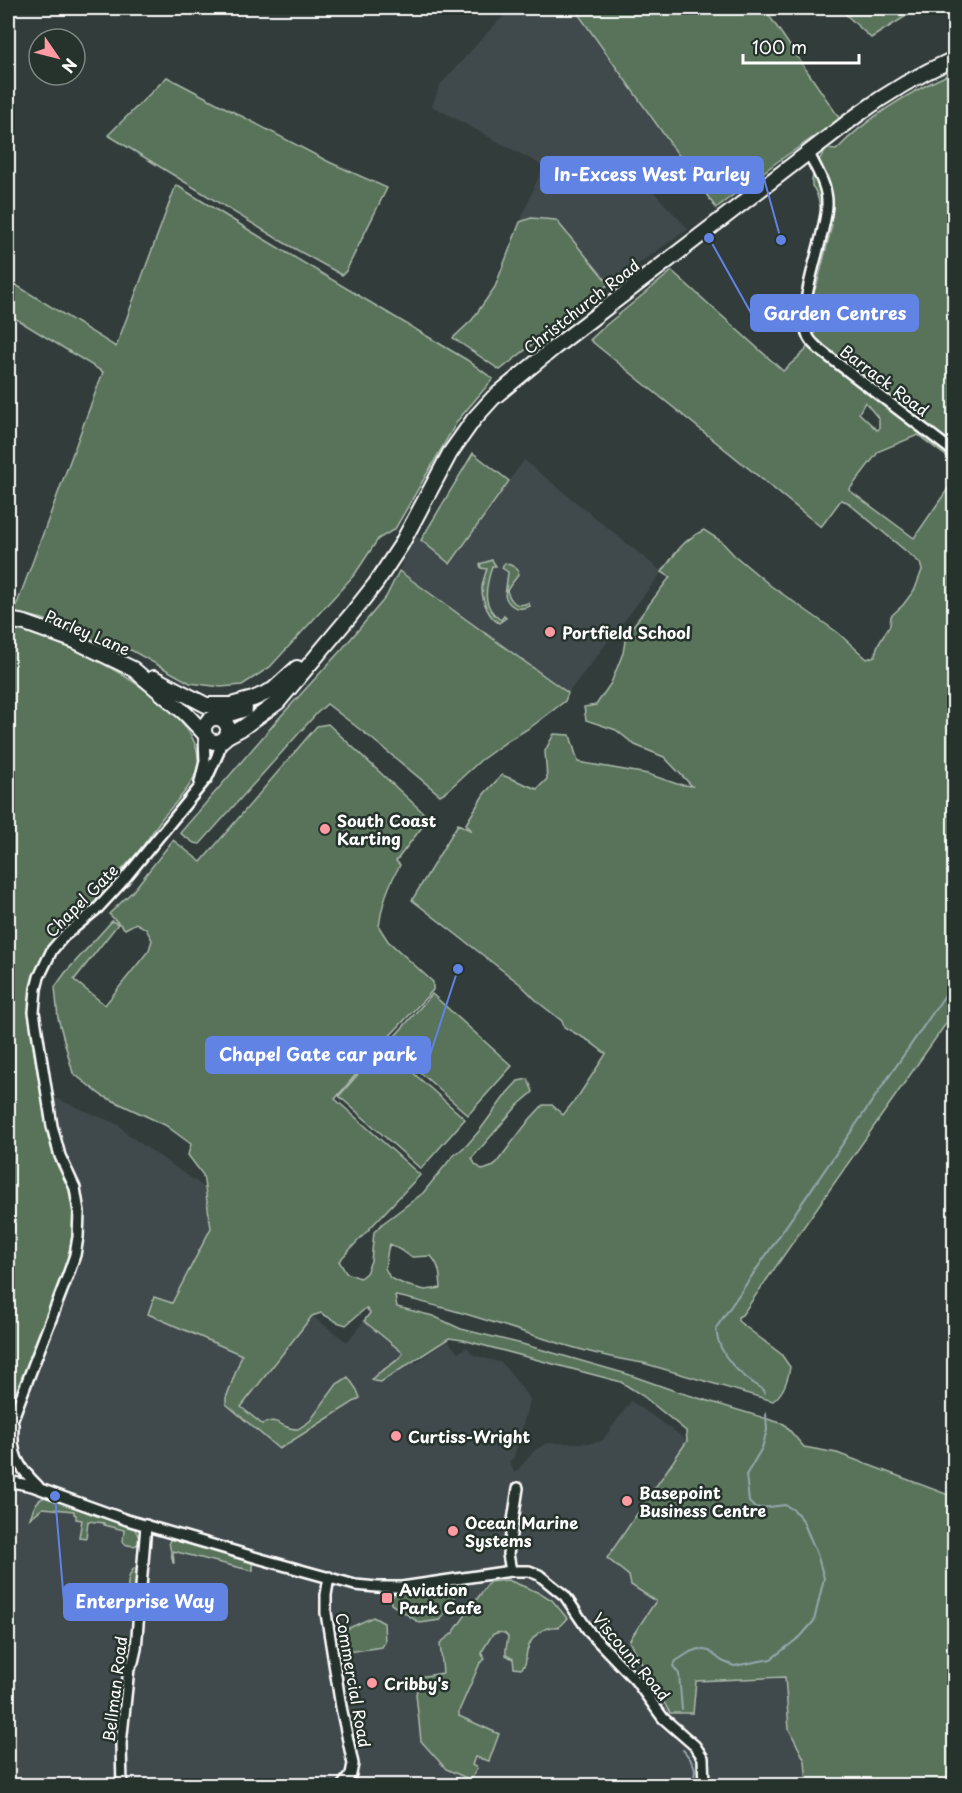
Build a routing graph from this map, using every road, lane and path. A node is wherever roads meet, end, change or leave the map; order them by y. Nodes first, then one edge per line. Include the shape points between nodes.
1 (954, 59) edge
2 (808, 153) junction
3 (954, 452) edge
4 (8, 620) edge
5 (322, 648) junction
6 (311, 661) junction
7 (133, 669) junction
8 (151, 683) junction
9 (215, 718) junction
10 (204, 734) junction
11 (224, 738) junction
12 (199, 787) junction
13 (14, 1413) junction
14 (8, 1431) edge
15 (8, 1458) edge
16 (19, 1465) junction
17 (9, 1481) edge
18 (40, 1488) junction
19 (518, 1488) dead end
20 (146, 1525) junction
21 (511, 1571) junction
22 (329, 1577) junction
23 (122, 1785) edge
24 (342, 1785) edge
25 (704, 1785) edge

1 - 2 main road, Christchurch Road via 889,92
2 - 3 street, Barrack Road via 824,184 827,203 804,310 809,339
2 - 5 main road, Christchurch Road via 493,398 450,453 376,583
4 - 7 main road, Parley Lane via 75,641
5 - 6 main road, Christchurch Road
5 - 7 main road via 273,690 231,705 197,702
6 - 9 main road, Christchurch Road via 271,697
6 - 11 main road, Christchurch Road via 278,702
7 - 8 main road, Parley Lane
8 - 9 main road, Parley Lane
8 - 10 main road, Parley Lane
9 - 10 main road via 206,722
9 - 11 main road via 227,724
10 - 11 main road via 213,742
10 - 12 street, Chapel Gate via 206,761
11 - 12 street, Chapel Gate via 211,771
12 - 13 street, Chapel Gate via 121,883 52,950 36,989 34,1012 52,1126 78,1198 78,1237 68,1275
13 - 14 street, Chapel Gate
13 - 16 street via 12,1437
15 - 16 street
16 - 17 street via 19,1474
16 - 18 street
17 - 18 street, Viscount Road
18 - 20 street, Viscount Road
19 - 21 street via 508,1554
20 - 22 street, Viscount Road
20 - 23 street, Bellman Road via 136,1649 129,1668 121,1744
21 - 22 street, Viscount Road via 402,1587 355,1584
21 - 25 street, Viscount Road via 539,1575 565,1596 590,1633 636,1681 663,1718 695,1746 703,1758
22 - 24 street, Commercial Road via 326,1613 353,1764

